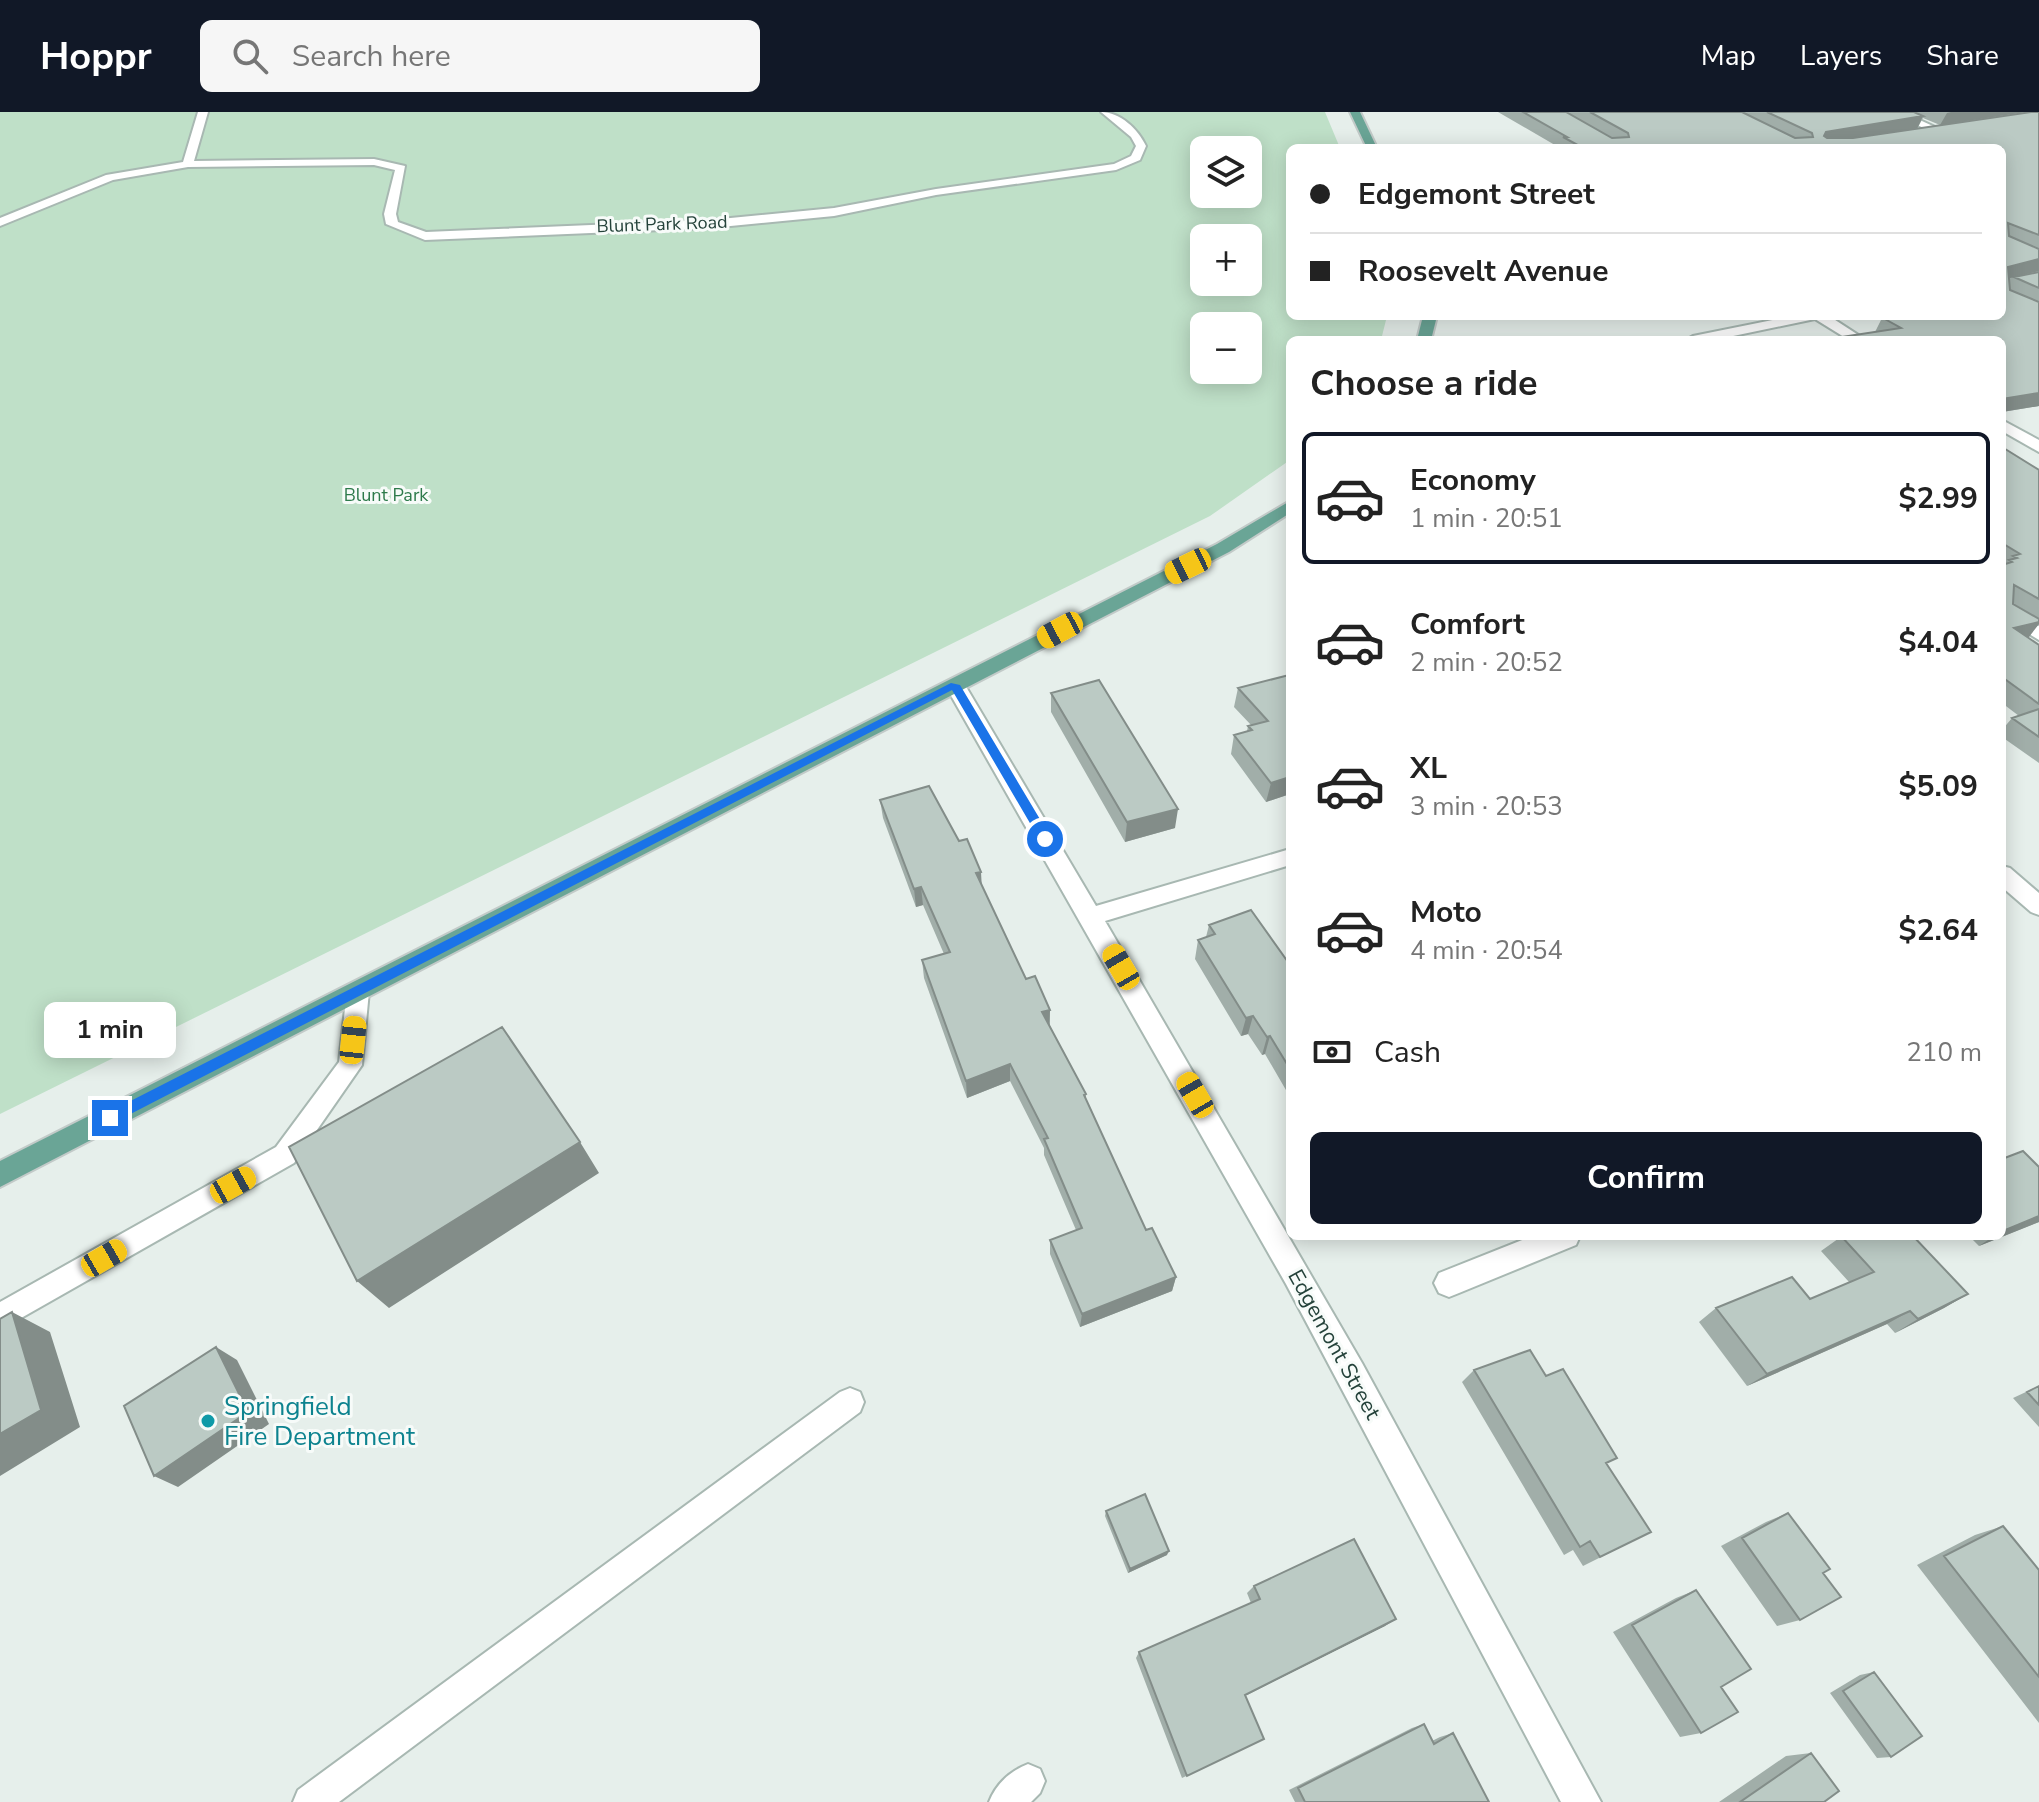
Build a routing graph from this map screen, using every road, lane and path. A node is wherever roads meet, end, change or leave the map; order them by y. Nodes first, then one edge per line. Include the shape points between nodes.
1 (203, 112) edge
2 (1106, 112) edge
3 (1355, 112) edge
4 (1893, 112) edge
5 (1954, 129) edge
6 (1939, 131) junction
7 (1911, 135) edge
8 (1370, 144) edge
9 (188, 164) junction
10 (0, 222) edge
11 (2039, 277) edge
12 (2006, 284) edge
13 (1796, 320) edge
14 (1823, 320) edge
15 (1714, 336) edge
16 (1852, 336) edge
17 (2006, 427) edge
18 (2039, 447) edge
19 (1286, 509) edge
20 (2006, 612) edge
21 (2039, 634) edge
22 (955, 685) junction
23 (1286, 858) edge
24 (2006, 877) edge
25 (2039, 906) edge
26 (1091, 916) junction
27 (358, 991) junction
28 (0, 1175) edge
29 (1556, 1240) edge
30 (1449, 1283) dead end
31 (0, 1317) edge
32 (850, 1402) dead end
33 (310, 1802) edge
34 (1582, 1802) edge

1 - 9 street
2 - 9 street, Blunt Park Road via 1136,135 1141,146 1136,158 1116,167 834,212 710,224 425,236 392,224 401,168 374,162
3 - 8 main road
4 - 6 street
5 - 6 street
6 - 7 street
9 - 10 street, Blunt Park Road via 110,177
11 - 12 street
13 - 15 street
14 - 16 street
17 - 18 street
19 - 22 main road via 1223,548
20 - 21 street
22 - 26 street, Edgemont Street
22 - 27 main road
23 - 26 street
24 - 25 street
26 - 34 street, Edgemont Street via 1407,1474
27 - 28 main road
27 - 31 lane via 350,1065 285,1155
29 - 30 street
32 - 33 lane

